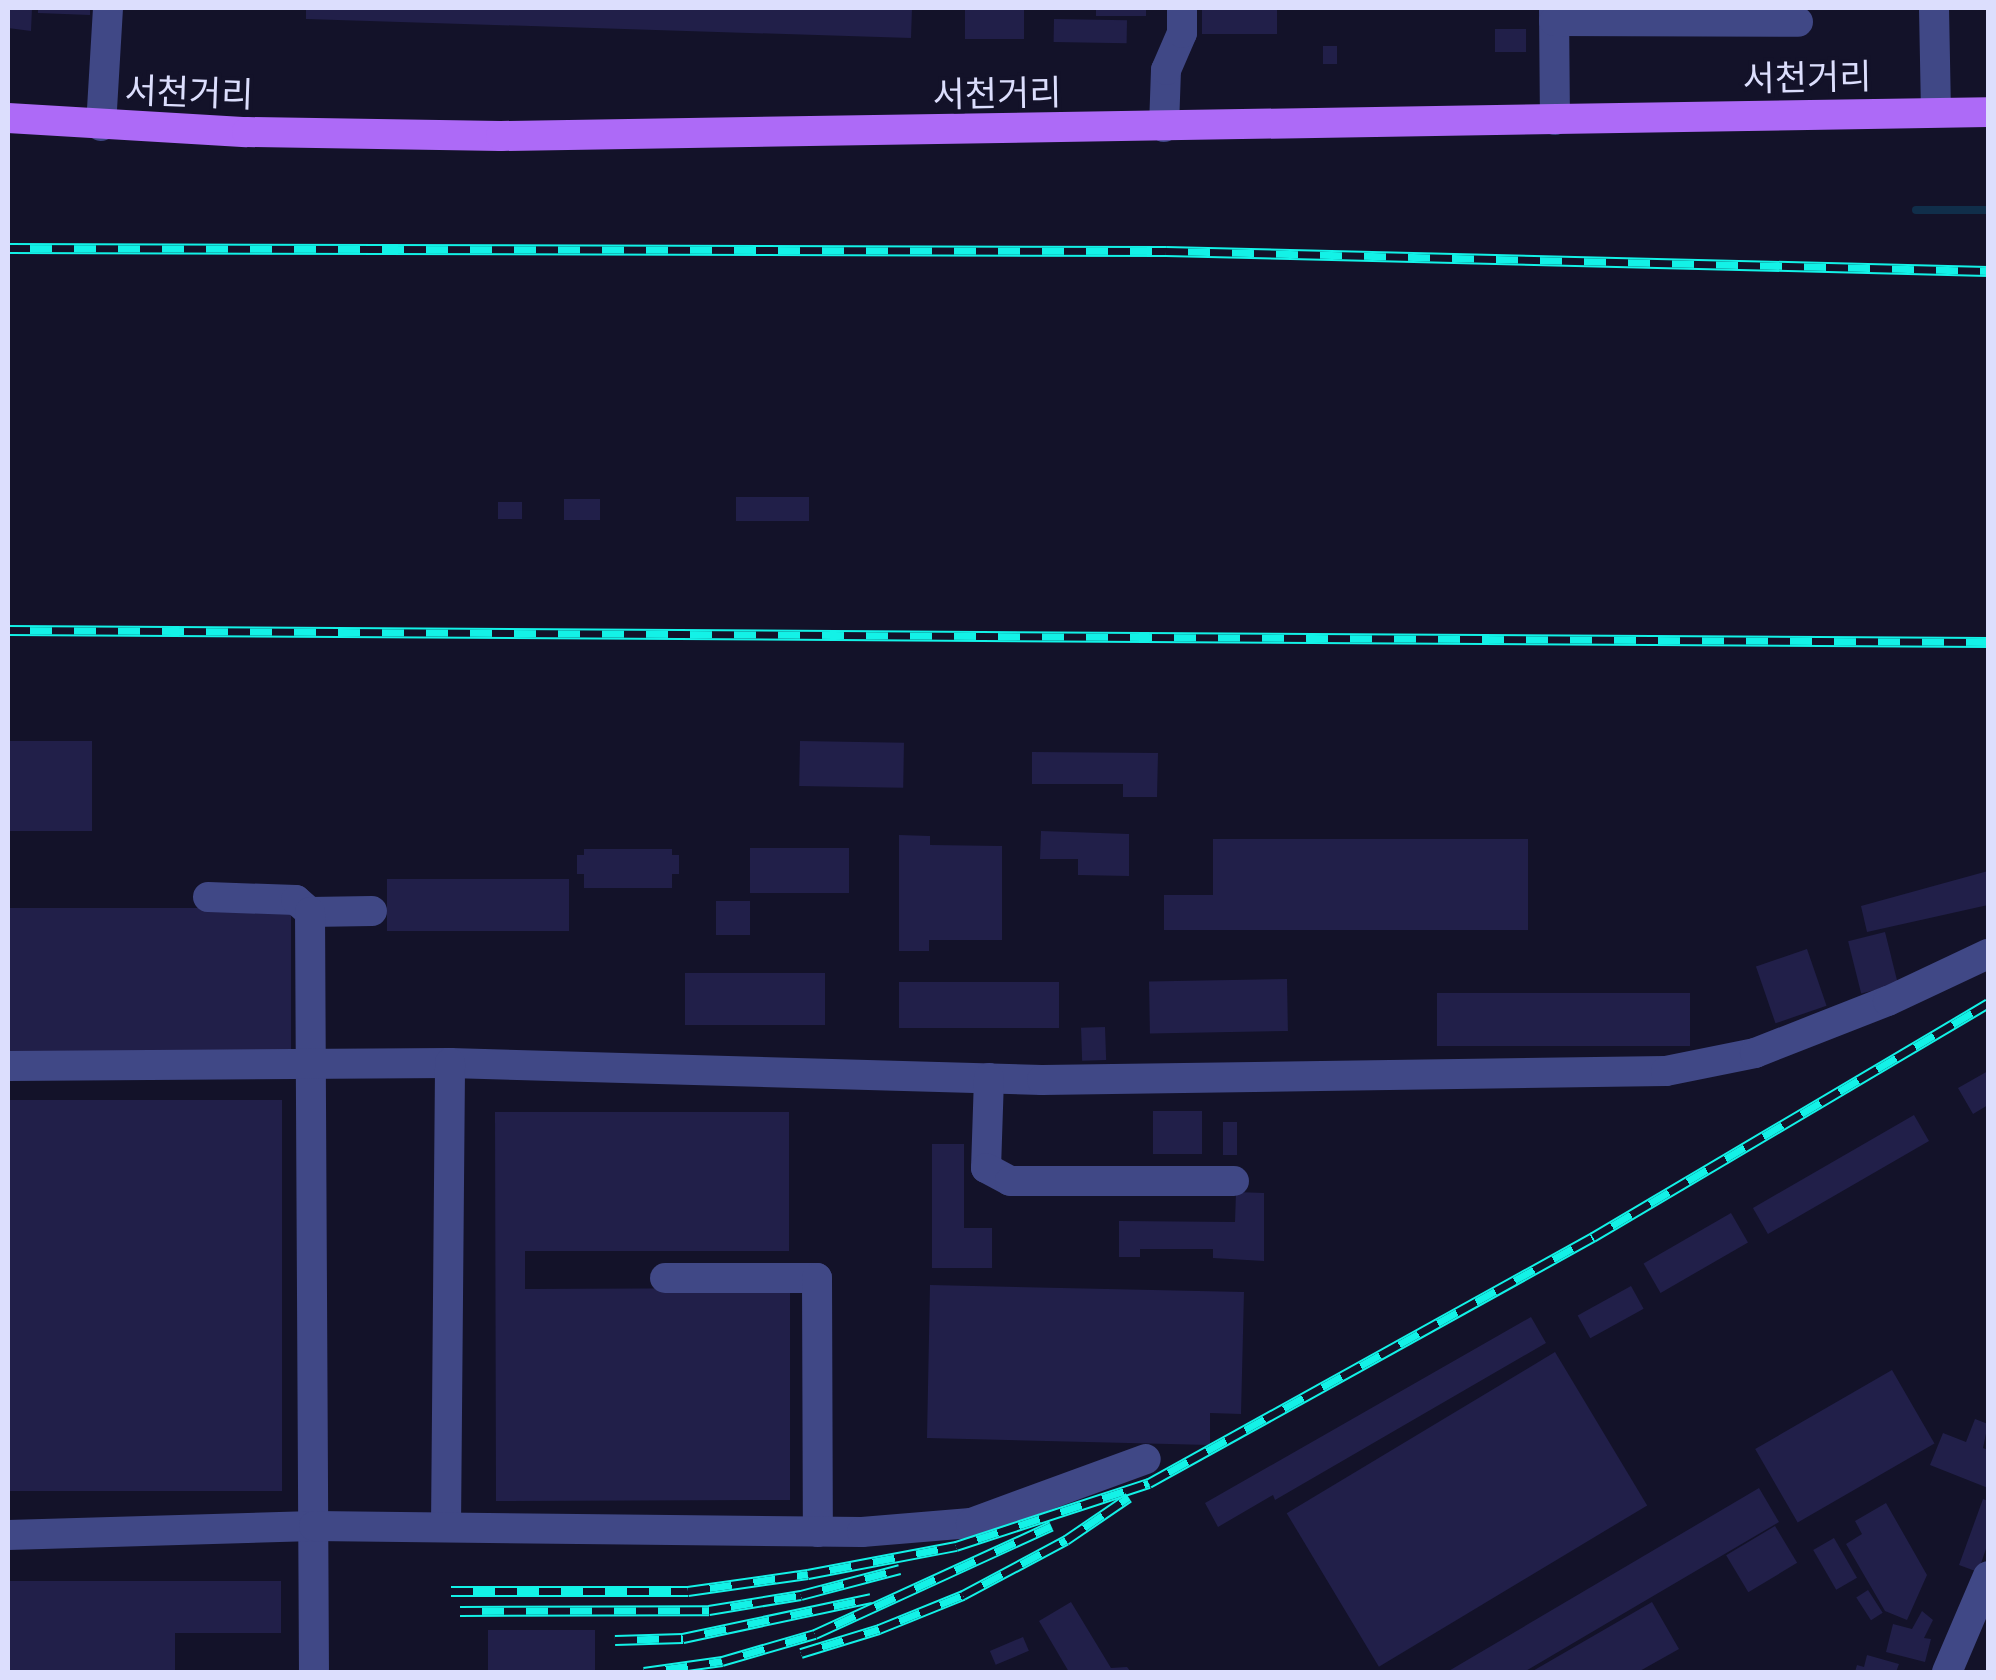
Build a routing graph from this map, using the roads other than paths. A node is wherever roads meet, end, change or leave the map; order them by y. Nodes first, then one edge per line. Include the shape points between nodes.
1 (108, 8) edge
2 (1182, 8) edge
3 (1934, 8) edge
4 (1554, 14) edge
5 (1798, 22) dead end
6 (1936, 112) junction
7 (1988, 112) edge
8 (8, 118) edge
9 (1556, 120) junction
10 (101, 126) junction
11 (1164, 127) junction
12 (208, 897) dead end
13 (372, 911) dead end
14 (310, 912) junction
15 (1988, 954) edge
16 (450, 1063) junction
17 (8, 1066) edge
18 (308, 1067) junction
19 (989, 1078) junction
20 (1234, 1181) dead end
21 (666, 1278) dead end
22 (1146, 1458) dead end
23 (314, 1526) junction
24 (446, 1527) junction
25 (818, 1532) junction
26 (8, 1535) edge
27 (1988, 1576) edge
28 (314, 1672) edge
29 (1947, 1672) edge

1 - 10 street
2 - 11 street via 1182,33 1166,70
3 - 6 street
4 - 5 street
4 - 9 street
6 - 7 main road, 서천거리
6 - 9 main road, 서천거리
8 - 10 main road, 서천거리
9 - 11 main road, 서천거리
10 - 11 main road, 서천거리 via 501,136
12 - 14 street via 296,900
13 - 14 street
14 - 18 street
15 - 19 street via 1755,1053 1666,1072
16 - 18 street
16 - 19 street
16 - 24 street
17 - 18 street
18 - 23 street
19 - 20 street via 986,1168 1010,1182
21 - 25 street via 817,1278
22 - 25 street via 971,1523
23 - 24 street
23 - 26 street
23 - 28 street
24 - 25 street
27 - 29 street

